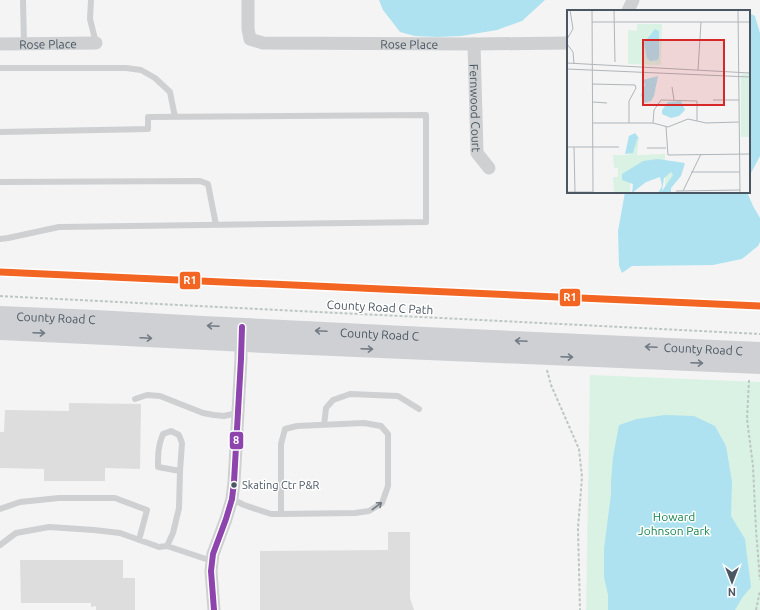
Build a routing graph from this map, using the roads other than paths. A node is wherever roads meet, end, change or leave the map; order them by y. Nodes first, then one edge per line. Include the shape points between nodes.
1 (23, 0) edge
2 (91, 0) edge
3 (248, 0) edge
4 (633, 0) edge
5 (628, 10) edge
6 (24, 43) junction
7 (96, 43) joint
8 (567, 43) edge
9 (0, 44) edge
10 (474, 44) junction
11 (0, 68) edge
12 (175, 117) junction
13 (0, 132) edge
14 (489, 168) dead end
15 (0, 182) edge
16 (216, 225) junction
17 (0, 238) edge
18 (0, 315) edge
19 (0, 331) edge
20 (241, 335) junction
21 (760, 351) edge
22 (760, 365) edge
23 (135, 399) dead end
24 (419, 409) dead end
25 (237, 413) junction
26 (324, 425) junction
27 (180, 471) junction
28 (232, 499) junction
29 (0, 509) edge
30 (282, 514) junction
31 (139, 540) junction
32 (0, 545) edge
33 (167, 546) junction
34 (212, 561) junction
35 (214, 610) edge

1 - 6 lane
2 - 7 lane via 90,19
3 - 10 street, Rose Place via 250,39 263,43
4 - 5 street
6 - 7 street, Rose Place
6 - 9 street, Rose Place
8 - 10 street, Rose Place
10 - 14 street, Fernwood Court via 477,153
11 - 12 lane via 141,70 155,78 170,92
12 - 13 lane via 148,117 148,130
12 - 16 lane via 426,115 426,222
15 - 16 lane via 200,180 208,184
16 - 17 lane via 59,227
20 -> 18 main road, County Road C via 96,319
19 -> 20 main road, County Road C via 107,336
21 -> 20 main road, County Road C
20 -> 22 main road, County Road C
20 - 25 street
23 - 25 lane via 147,395 160,396 209,414 224,416
24 - 26 lane via 398,396 350,394 333,400 326,408
25 - 28 street
26 - 30 lane via 285,429 281,444
30 -> 26 lane via 355,513 369,511 382,503 388,486 388,434 381,426 364,423
27 - 27 lane via 182,443 179,435 171,431 163,434 160,441 158,467
27 - 33 lane via 179,508
28 - 30 lane via 271,514
28 - 34 street
29 - 31 lane via 20,502 59,498 115,498 147,510
31 - 32 lane via 120,533 49,527 16,533
31 - 33 lane via 159,547
33 - 34 lane
34 - 35 street via 210,571

